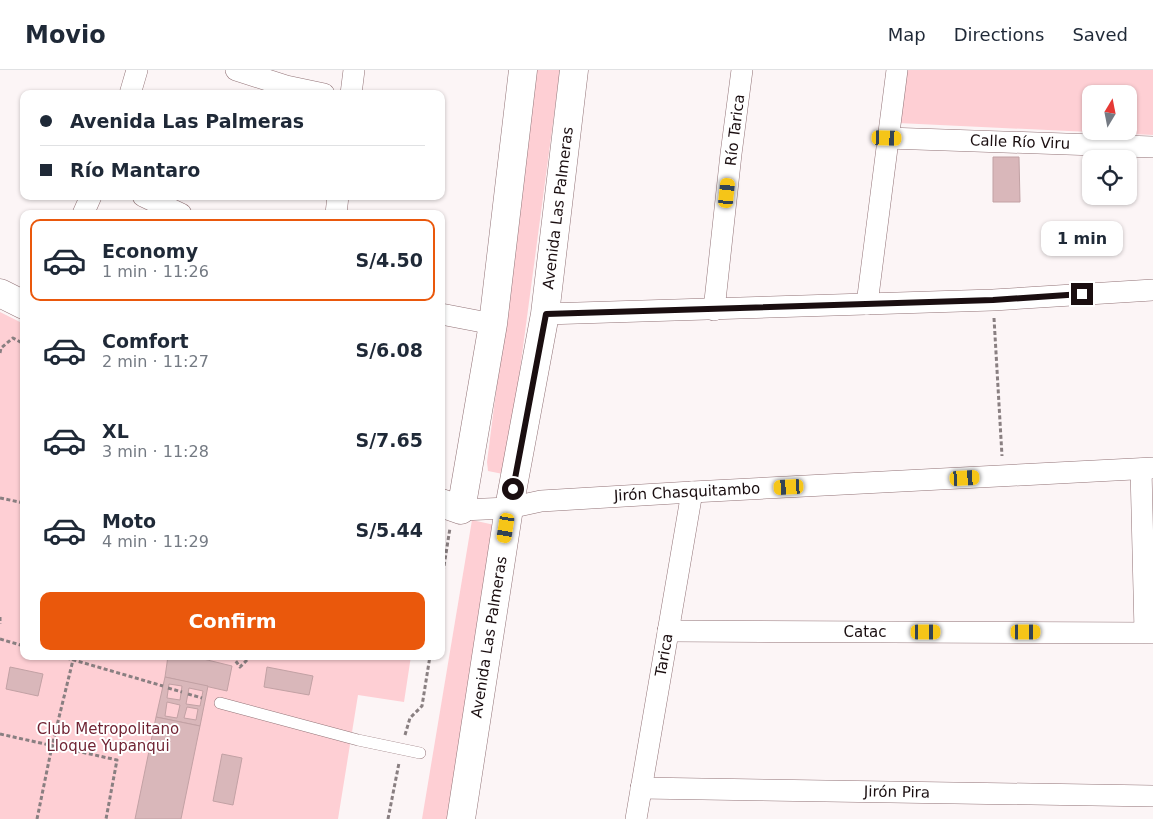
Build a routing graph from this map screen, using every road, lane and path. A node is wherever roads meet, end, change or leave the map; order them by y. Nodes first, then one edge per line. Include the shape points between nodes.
1 (137, 70) edge
2 (236, 70) edge
3 (354, 70) edge
4 (523, 70) edge
5 (574, 70) edge
6 (742, 70) edge
7 (897, 70) edge
8 (131, 90) edge
9 (305, 90) edge
10 (352, 90) edge
11 (887, 138) junction
12 (1153, 147) edge
13 (151, 200) edge
14 (173, 210) edge
15 (1153, 290) edge
16 (0, 293) edge
17 (993, 300) junction
18 (20, 304) edge
19 (867, 304) junction
20 (714, 310) junction
21 (546, 314) junction
22 (445, 315) edge
23 (493, 324) junction
24 (20, 342) edge
25 (0, 353) edge
26 (1147, 468) edge
27 (1004, 476) junction
28 (692, 492) junction
29 (0, 498) edge
30 (20, 502) edge
31 (509, 508) junction
32 (451, 514) edge
33 (445, 557) edge
34 (0, 617) edge
35 (0, 624) edge
36 (668, 631) junction
37 (1149, 633) edge
38 (0, 639) edge
39 (20, 645) edge
40 (73, 660) joint
41 (235, 660) edge
42 (247, 660) edge
43 (429, 660) edge
44 (163, 686) dead end
45 (168, 688) dead end
46 (182, 692) dead end
47 (188, 694) dead end
48 (202, 698) dead end
49 (220, 703) dead end
50 (0, 734) edge
51 (52, 746) junction
52 (401, 749) junction
53 (420, 753) dead end
54 (641, 788) junction
55 (1153, 796) edge
56 (37, 819) edge
57 (106, 819) edge
58 (388, 819) edge
59 (461, 819) edge
60 (636, 819) edge

1 - 8 street
2 - 9 street
3 - 10 street
4 - 23 main road
5 - 21 main road, Avenida Las Palmeras
6 - 20 street, Río Tarica
7 - 11 street
11 - 12 street, Calle Río Viru
11 - 19 street
13 - 14 street
15 - 17 street
16 - 18 main road
17 - 19 street
17 - 27 path
19 - 20 street
20 - 21 street
21 - 31 main road, Avenida Las Palmeras
22 - 23 street
23 - 32 main road
24 - 25 path via 13,338 1,348
26 - 27 street, Jirón Chasquitambo
26 - 37 street
27 - 28 street, Jirón Chasquitambo
28 - 31 street, Jirón Chasquitambo via 541,501
28 - 36 street, Tarica
29 - 30 path
31 - 32 street, Jirón Chasquitambo
31 - 59 main road, Avenida Las Palmeras
32 - 33 path
34 - 35 path
36 - 37 street, Catac
36 - 54 street, Tarica
38 - 39 path
40 - 44 path
40 - 51 path
41 - 42 path via 240,666
43 - 52 path via 422,706 410,718
45 - 46 path
47 - 48 path
49 - 52 lane
50 - 51 path
51 - 56 path
51 - 57 path via 117,760
52 - 53 lane
52 - 58 path
54 - 55 street, Jirón Pira
54 - 60 street, Tarica

